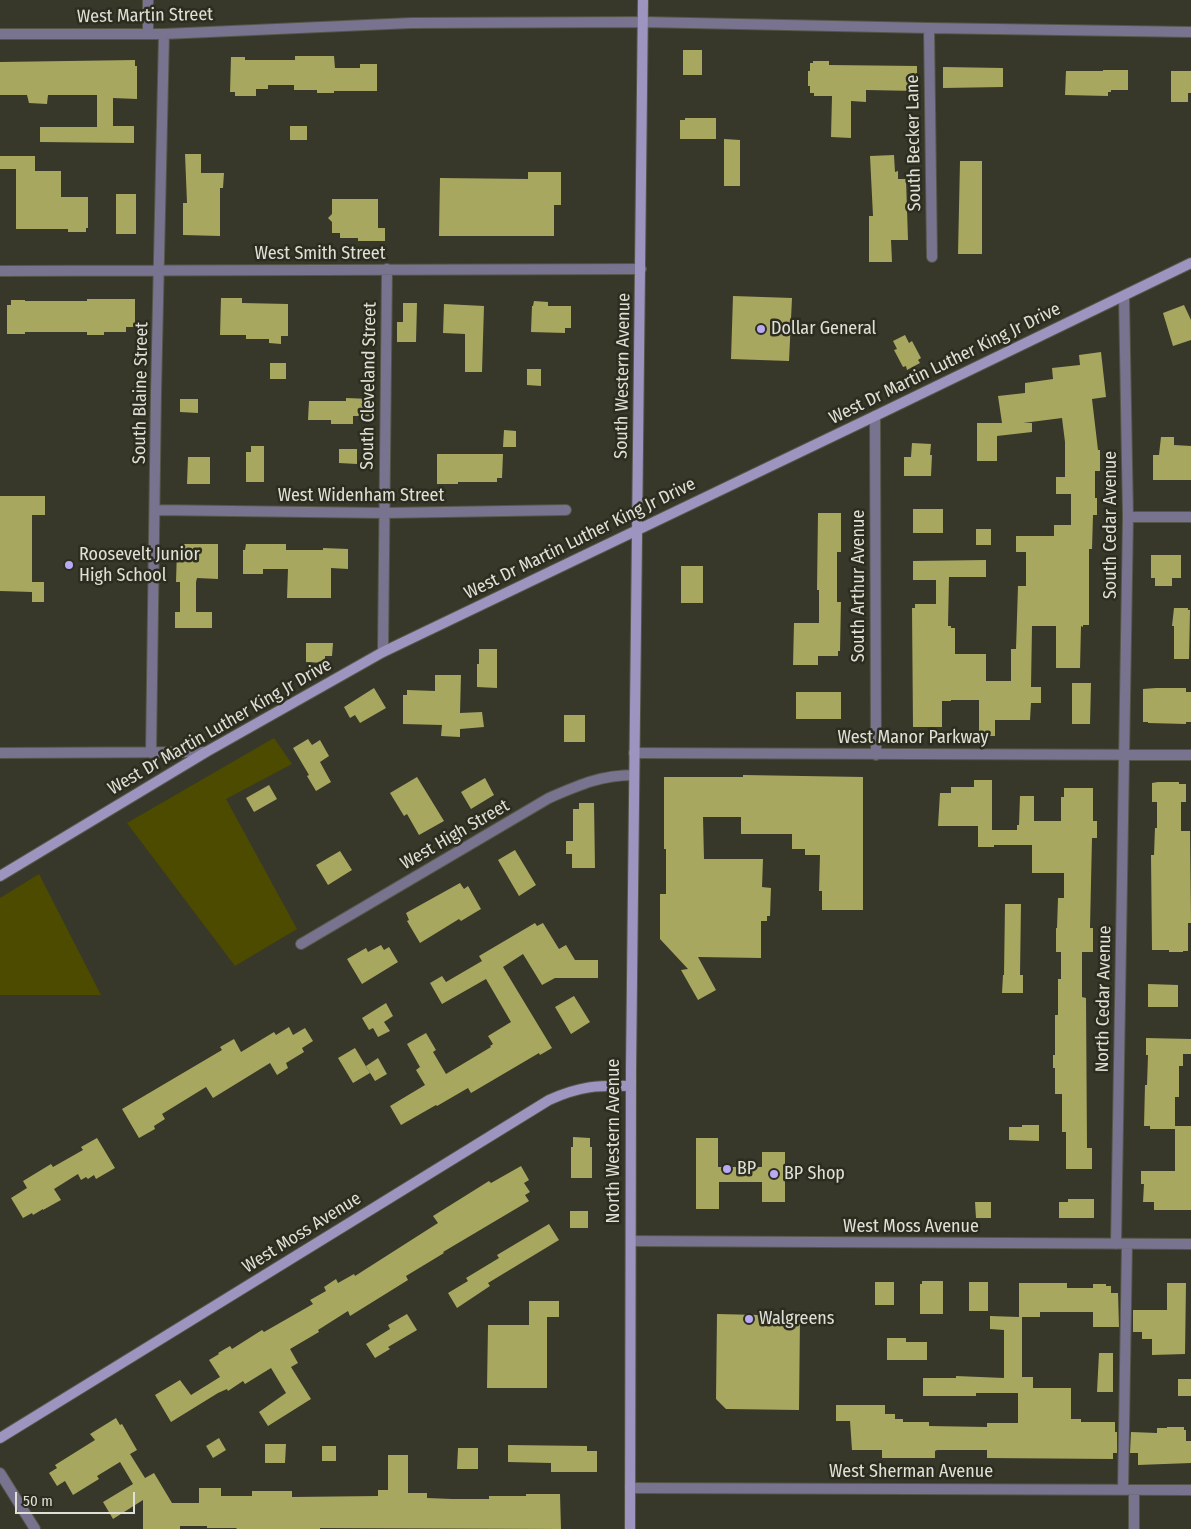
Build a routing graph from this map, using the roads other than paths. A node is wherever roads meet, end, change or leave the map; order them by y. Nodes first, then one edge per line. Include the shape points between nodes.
1 (148, 0) edge
2 (643, 0) edge
3 (643, 22) junction
4 (929, 28) junction
5 (1191, 32) edge
6 (0, 34) edge
7 (148, 34) junction
8 (164, 34) junction
9 (932, 257) dead end
10 (1191, 263) edge
11 (387, 269) junction
12 (641, 269) junction
13 (0, 271) edge
14 (159, 271) junction
15 (1124, 296) junction
16 (875, 416) junction
17 (155, 510) junction
18 (566, 510) dead end
19 (384, 513) junction
20 (1128, 517) junction
21 (1191, 517) edge
22 (637, 530) junction
23 (383, 652) junction
24 (206, 752) junction
25 (0, 753) edge
26 (151, 753) junction
27 (634, 753) junction
28 (1125, 754) junction
29 (876, 755) junction
30 (1191, 755) edge
31 (634, 775) junction
32 (0, 876) edge
33 (301, 944) dead end
34 (631, 1086) junction
35 (631, 1242) junction
36 (1116, 1244) junction
37 (1127, 1244) junction
38 (1191, 1244) edge
39 (0, 1438) edge
40 (0, 1473) edge
41 (630, 1488) junction
42 (1129, 1490) junction
43 (1191, 1490) edge
44 (35, 1529) edge
45 (630, 1529) edge
46 (1134, 1529) edge

1 - 7 street
2 - 3 main road, South Western Avenue
3 - 4 street, West Martin Street
3 - 8 street, West Martin Street via 411,23
3 - 12 main road, South Western Avenue
4 - 5 street, West Martin Street
4 - 9 street, South Becker Lane
6 - 7 street, West Martin Street
7 - 8 street, West Martin Street
8 - 14 street, South Blaine Street
10 - 15 main road, West Dr Martin Luther King Jr Drive
11 - 12 street, West Smith Street
11 - 14 street, West Smith Street
11 - 19 street, South Cleveland Street
12 - 22 main road, South Western Avenue
13 - 14 street, West Smith Street
14 - 17 street, South Blaine Street
15 - 16 main road, West Dr Martin Luther King Jr Drive
15 - 20 street, South Cedar Avenue
16 - 22 main road, West Dr Martin Luther King Jr Drive
16 - 29 street, South Arthur Avenue
17 - 19 street, West Widenham Street
17 - 26 street, South Blaine Street
18 - 19 street, West Widenham Street
19 - 23 street, South Cleveland Street
20 - 21 street
20 - 28 street, South Cedar Avenue
22 - 23 main road, West Dr Martin Luther King Jr Drive
22 - 27 main road, South Western Avenue
23 - 24 main road, West Dr Martin Luther King Jr Drive
24 - 26 street
24 - 32 main road, West Dr Martin Luther King Jr Drive
25 - 26 street
27 - 29 street, West Manor Parkway
27 - 31 main road, North Western Avenue
28 - 29 street, West Manor Parkway
28 - 30 street, West Manor Parkway
28 - 36 street, North Cedar Avenue
31 - 33 street, West High Street via 616,775 586,782 549,798
31 - 34 main road, North Western Avenue
34 - 35 main road, North Western Avenue
34 - 39 main road, West Moss Avenue via 588,1087 549,1100
35 - 36 street, West Moss Avenue
35 - 41 main road, North Western Avenue
36 - 37 street, West Moss Avenue
37 - 38 street, West Moss Avenue
37 - 42 street
40 - 44 street
41 - 42 street, West Sherman Avenue
41 - 45 main road, North Western Avenue
42 - 43 street, West Sherman Avenue
42 - 46 street

